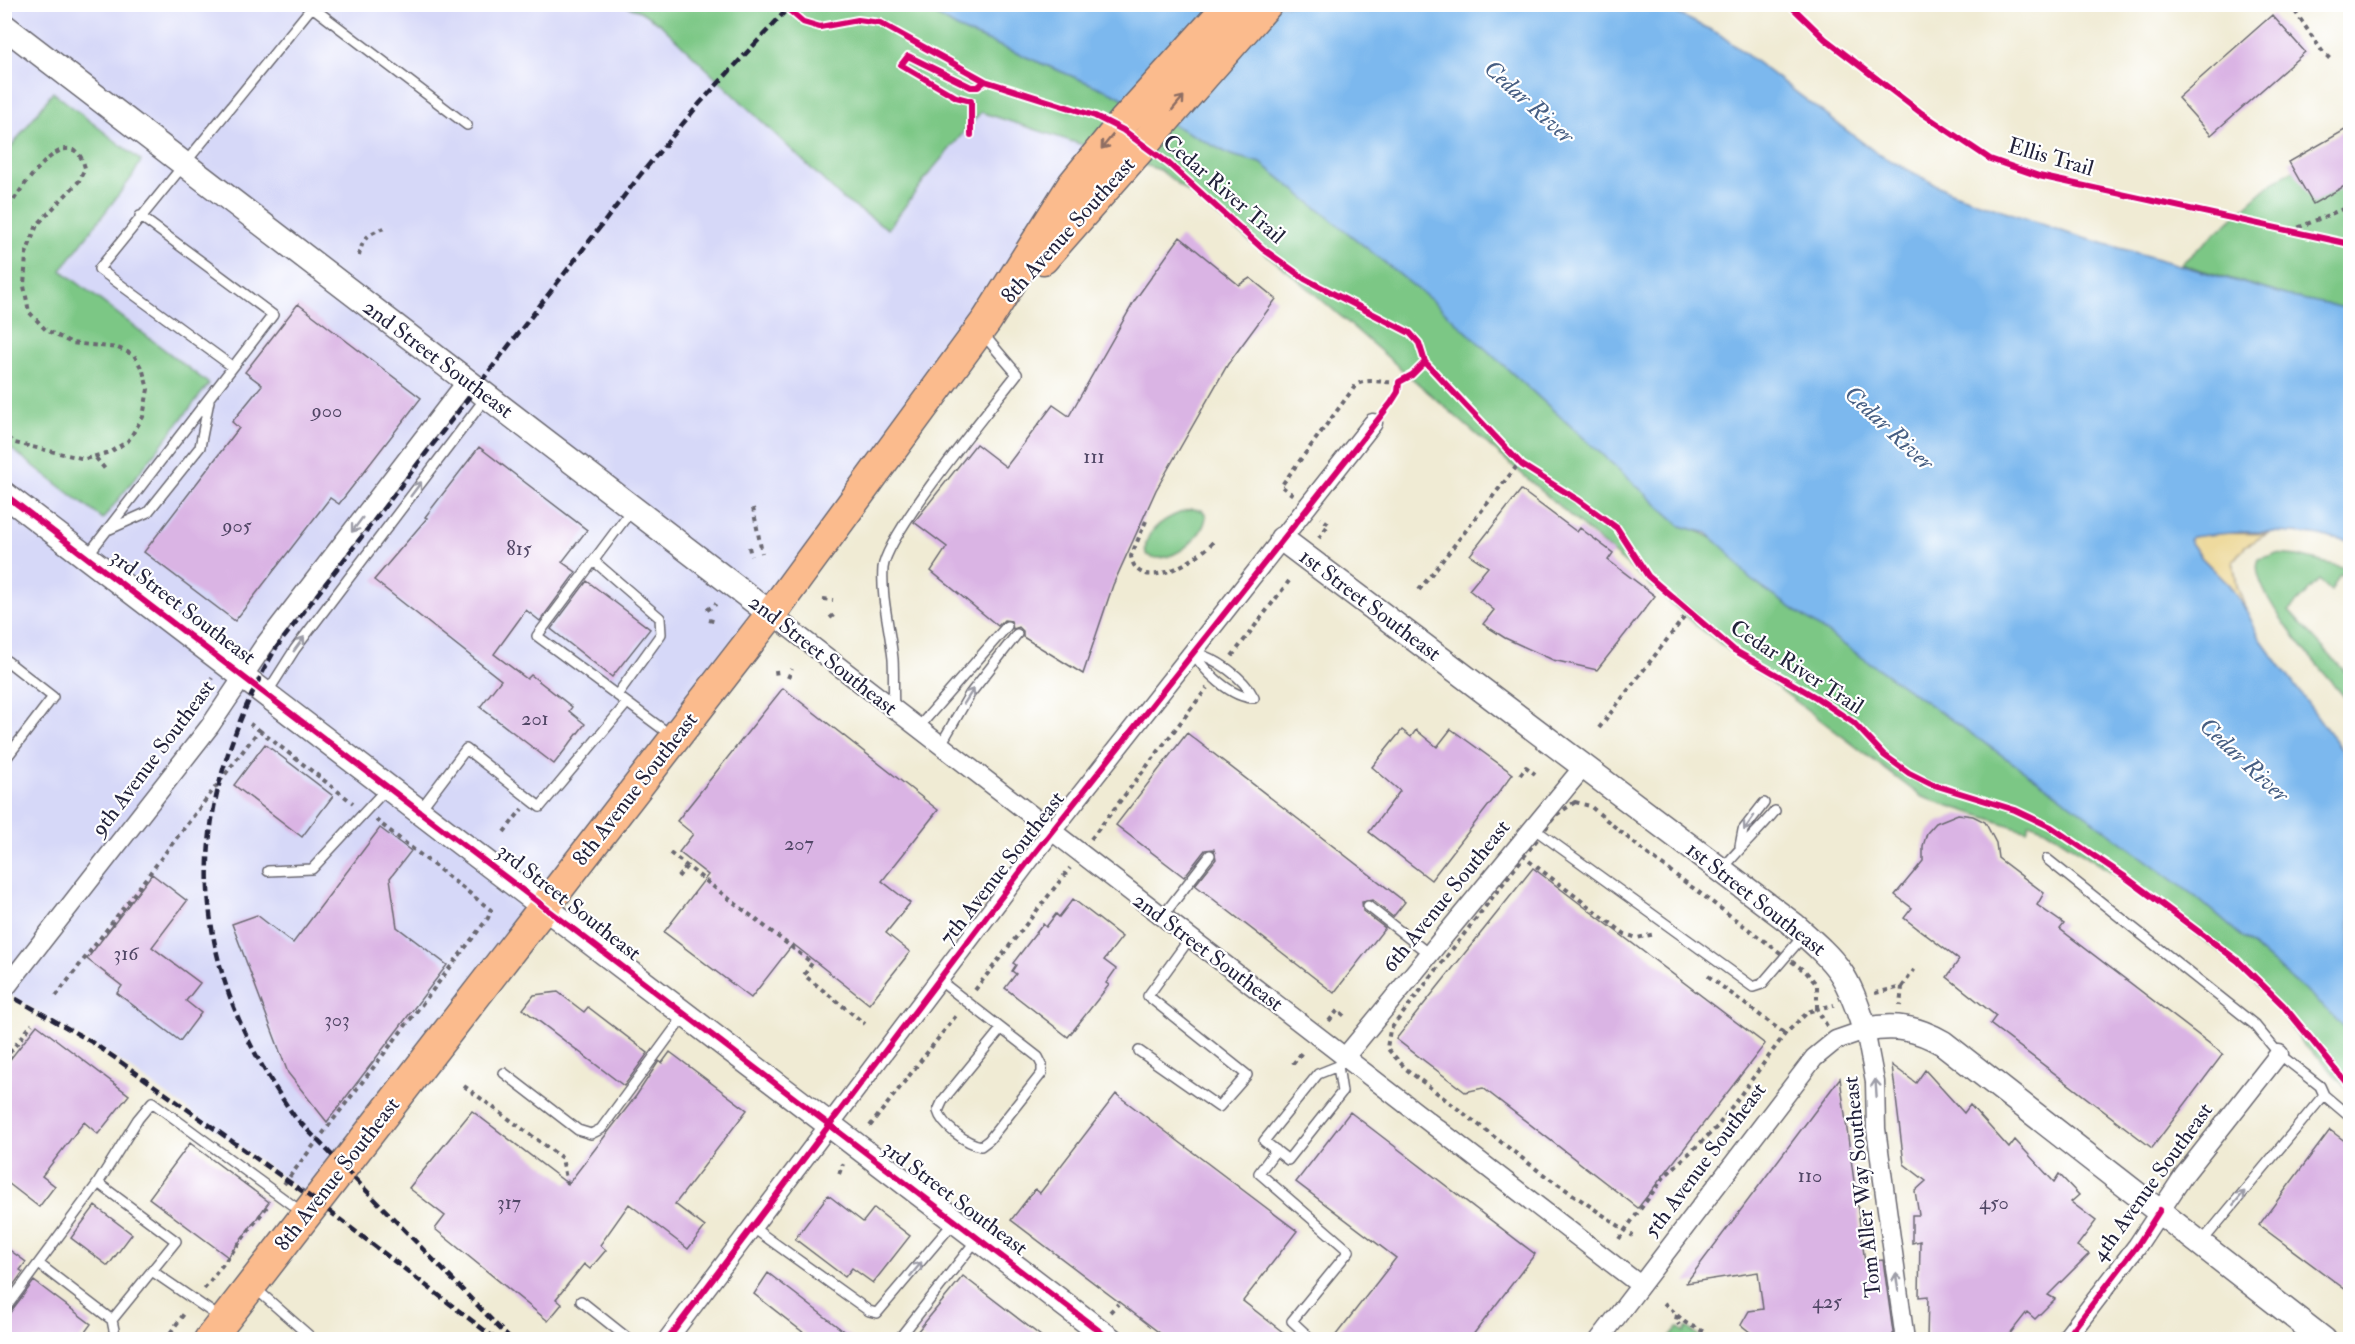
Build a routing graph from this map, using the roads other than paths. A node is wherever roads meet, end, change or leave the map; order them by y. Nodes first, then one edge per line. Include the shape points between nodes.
1 (1230, 4) edge
2 (1267, 4) edge
3 (310, 6) edge
4 (4, 26) edge
5 (466, 125) dead end
6 (183, 163) junction
7 (1087, 190) junction
8 (141, 216) junction
9 (984, 325) junction
10 (233, 367) junction
11 (467, 381) junction
12 (487, 396) junction
13 (209, 399) junction
14 (1373, 423) dead end
15 (4, 494) edge
16 (633, 508) junction
17 (108, 530) junction
18 (1282, 539) junction
19 (87, 557) junction
20 (594, 561) junction
21 (771, 614) junction
22 (1007, 626) dead end
23 (1017, 634) dead end
24 (1193, 651) junction
25 (4, 664) edge
26 (245, 676) junction
27 (267, 693) junction
28 (616, 695) junction
29 (627, 703) junction
30 (894, 710) junction
31 (917, 729) junction
32 (674, 738) junction
33 (940, 746) junction
34 (4, 760) edge
35 (1584, 766) junction
36 (388, 786) junction
37 (1764, 803) dead end
38 (420, 810) junction
39 (1775, 811) dead end
40 (1541, 825) junction
41 (1051, 832) junction
42 (1740, 846) junction
43 (1210, 855) dead end
44 (2047, 859) dead end
45 (268, 871) dead end
46 (1721, 872) junction
47 (545, 905) junction
48 (1368, 906) dead end
49 (1162, 917) junction
50 (1800, 929) junction
51 (1190, 938) junction
52 (1429, 954) junction
53 (939, 980) junction
54 (4, 990) edge
55 (686, 1014) junction
56 (1001, 1029) junction
57 (1865, 1030) junction
58 (1139, 1050) dead end
59 (2279, 1054) junction
60 (1341, 1062) junction
61 (504, 1073) dead end
62 (2321, 1099) junction
63 (2350, 1117) edge
64 (829, 1125) junction
65 (1276, 1150) junction
66 (99, 1183) junction
67 (2160, 1210) junction
68 (305, 1215) junction
69 (955, 1221) junction
70 (752, 1227) junction
71 (978, 1238) junction
72 (2201, 1243) junction
73 (39, 1264) junction
74 (152, 1271) junction
75 (251, 1285) junction
76 (1640, 1285) junction
77 (581, 1301) dead end
78 (4, 1310) edge
79 (112, 1320) junction
80 (217, 1330) edge
81 (116, 1340) edge
82 (314, 1340) edge
83 (630, 1340) edge
84 (667, 1340) edge
85 (898, 1340) edge
86 (1111, 1340) edge
87 (1306, 1340) edge
88 (1599, 1340) edge
89 (1905, 1340) edge
90 (2065, 1340) edge
91 (2324, 1340) edge

1 -> 7 main road, 8th Avenue Southeast via 1125,120
7 -> 2 main road, 8th Avenue Southeast via 1195,83
3 - 5 lane
3 - 6 lane
4 - 6 street, 2nd Street Southeast
6 - 8 lane
6 - 11 street, 2nd Street Southeast
7 - 9 main road, 8th Avenue Southeast
8 - 10 lane via 273,315
8 - 10 lane via 99,268
9 - 21 main road, 8th Avenue Southeast
9 - 30 lane via 1017,374 934,483 887,553 884,590 893,660
10 - 13 lane
11 - 12 street, 2nd Street Southeast
11 -> 26 street, 9th Avenue Southeast via 263,647
12 - 16 street, 2nd Street Southeast
27 -> 12 lane via 295,649
13 - 17 lane
13 - 17 lane via 200,447 147,512
14 - 18 street, 7th Avenue Southeast
15 - 19 street, 3rd Street Southeast
16 - 20 lane
16 - 21 street, 2nd Street Southeast
17 - 19 lane
18 - 24 street, 7th Avenue Southeast
18 - 35 street, 1st Street Southeast
19 - 26 street, 3rd Street Southeast
20 - 28 lane via 660,618 661,634
20 - 28 lane via 537,636
21 - 30 street, 2nd Street Southeast
21 - 32 main road, 8th Avenue Southeast
22 - 31 lane
33 -> 23 lane via 970,693
24 - 24 lane via 1201,666 1215,677 1244,698 1254,698 1250,689 1212,657
24 - 41 street, 7th Avenue Southeast
25 - 34 lane via 8,661 53,697
26 - 27 street, 3rd Street Southeast
26 - 54 street, 9th Avenue Southeast
27 - 36 street, 3rd Street Southeast
28 - 29 lane
29 - 32 lane
29 - 38 lane via 540,807 466,749
30 - 31 street, 2nd Street Southeast
31 - 33 street, 2nd Street Southeast
32 - 47 main road, 8th Avenue Southeast
33 - 41 street, 2nd Street Southeast
35 - 40 street, 6th Avenue Southeast
35 - 46 street, 1st Street Southeast
36 - 38 street, 3rd Street Southeast
36 - 45 lane via 312,868
37 -> 42 lane via 1743,830
38 - 47 street, 3rd Street Southeast
39 - 42 lane via 1752,839
40 - 50 lane via 1566,850 1753,987 1762,984 1786,957
40 - 52 street, 6th Avenue Southeast
41 - 49 street, 2nd Street Southeast
41 - 53 street, 7th Avenue Southeast
42 - 46 lane
43 - 49 lane
44 - 59 lane via 2254,1025
46 - 50 street, 1st Street Southeast
47 - 55 street, 3rd Street Southeast
47 - 68 main road, 8th Avenue Southeast
48 - 52 lane
49 - 51 street, 2nd Street Southeast
50 - 57 street, 1st Street Southeast via 1842,971
51 - 58 lane via 1148,996 1246,1075 1219,1107
51 - 60 street, 2nd Street Southeast
52 - 60 street, 6th Avenue Southeast
53 - 56 lane
53 - 64 street, 7th Avenue Southeast
55 - 61 lane via 601,1130 591,1134 578,1130
55 - 64 street, 3rd Street Southeast
56 - 56 lane via 1038,1057 1042,1073 981,1146 972,1144 940,1119 938,1111
57 - 67 street via 1907,1027 1943,1043
57 - 76 street, 5th Avenue Southeast via 1836,1040 1814,1058
89 -> 57 street, Tom Aller Way Southeast via 1876,1129 1874,1074
59 - 62 lane via 2320,1086
59 - 67 street, 4th Avenue Southeast
60 - 65 lane via 1318,1074 1264,1141
60 - 65 lane via 1342,1092 1288,1160
60 - 76 street, 2nd Street Southeast
62 - 63 lane
72 -> 62 lane
64 - 69 street, 3rd Street Southeast
64 - 70 street, 7th Avenue Southeast
65 - 87 lane via 1259,1173 1349,1251 1292,1321 1309,1336
66 - 68 lane via 152,1102
66 - 73 lane
66 - 74 lane via 176,1241
67 - 72 street
67 - 90 street, 4th Avenue Southeast
68 - 75 main road, 8th Avenue Southeast
70 -> 69 lane via 877,1313
69 - 71 street, 3rd Street Southeast
70 - 84 street, 7th Avenue Southeast
71 - 85 lane
71 - 86 street, 3rd Street Southeast
72 - 91 street
73 - 78 lane
73 - 79 lane
74 - 79 lane
74 - 80 lane via 195,1300
75 - 80 main road, 8th Avenue Southeast
75 - 82 lane
76 - 88 street, 5th Avenue Southeast
77 - 83 lane
79 - 81 lane

